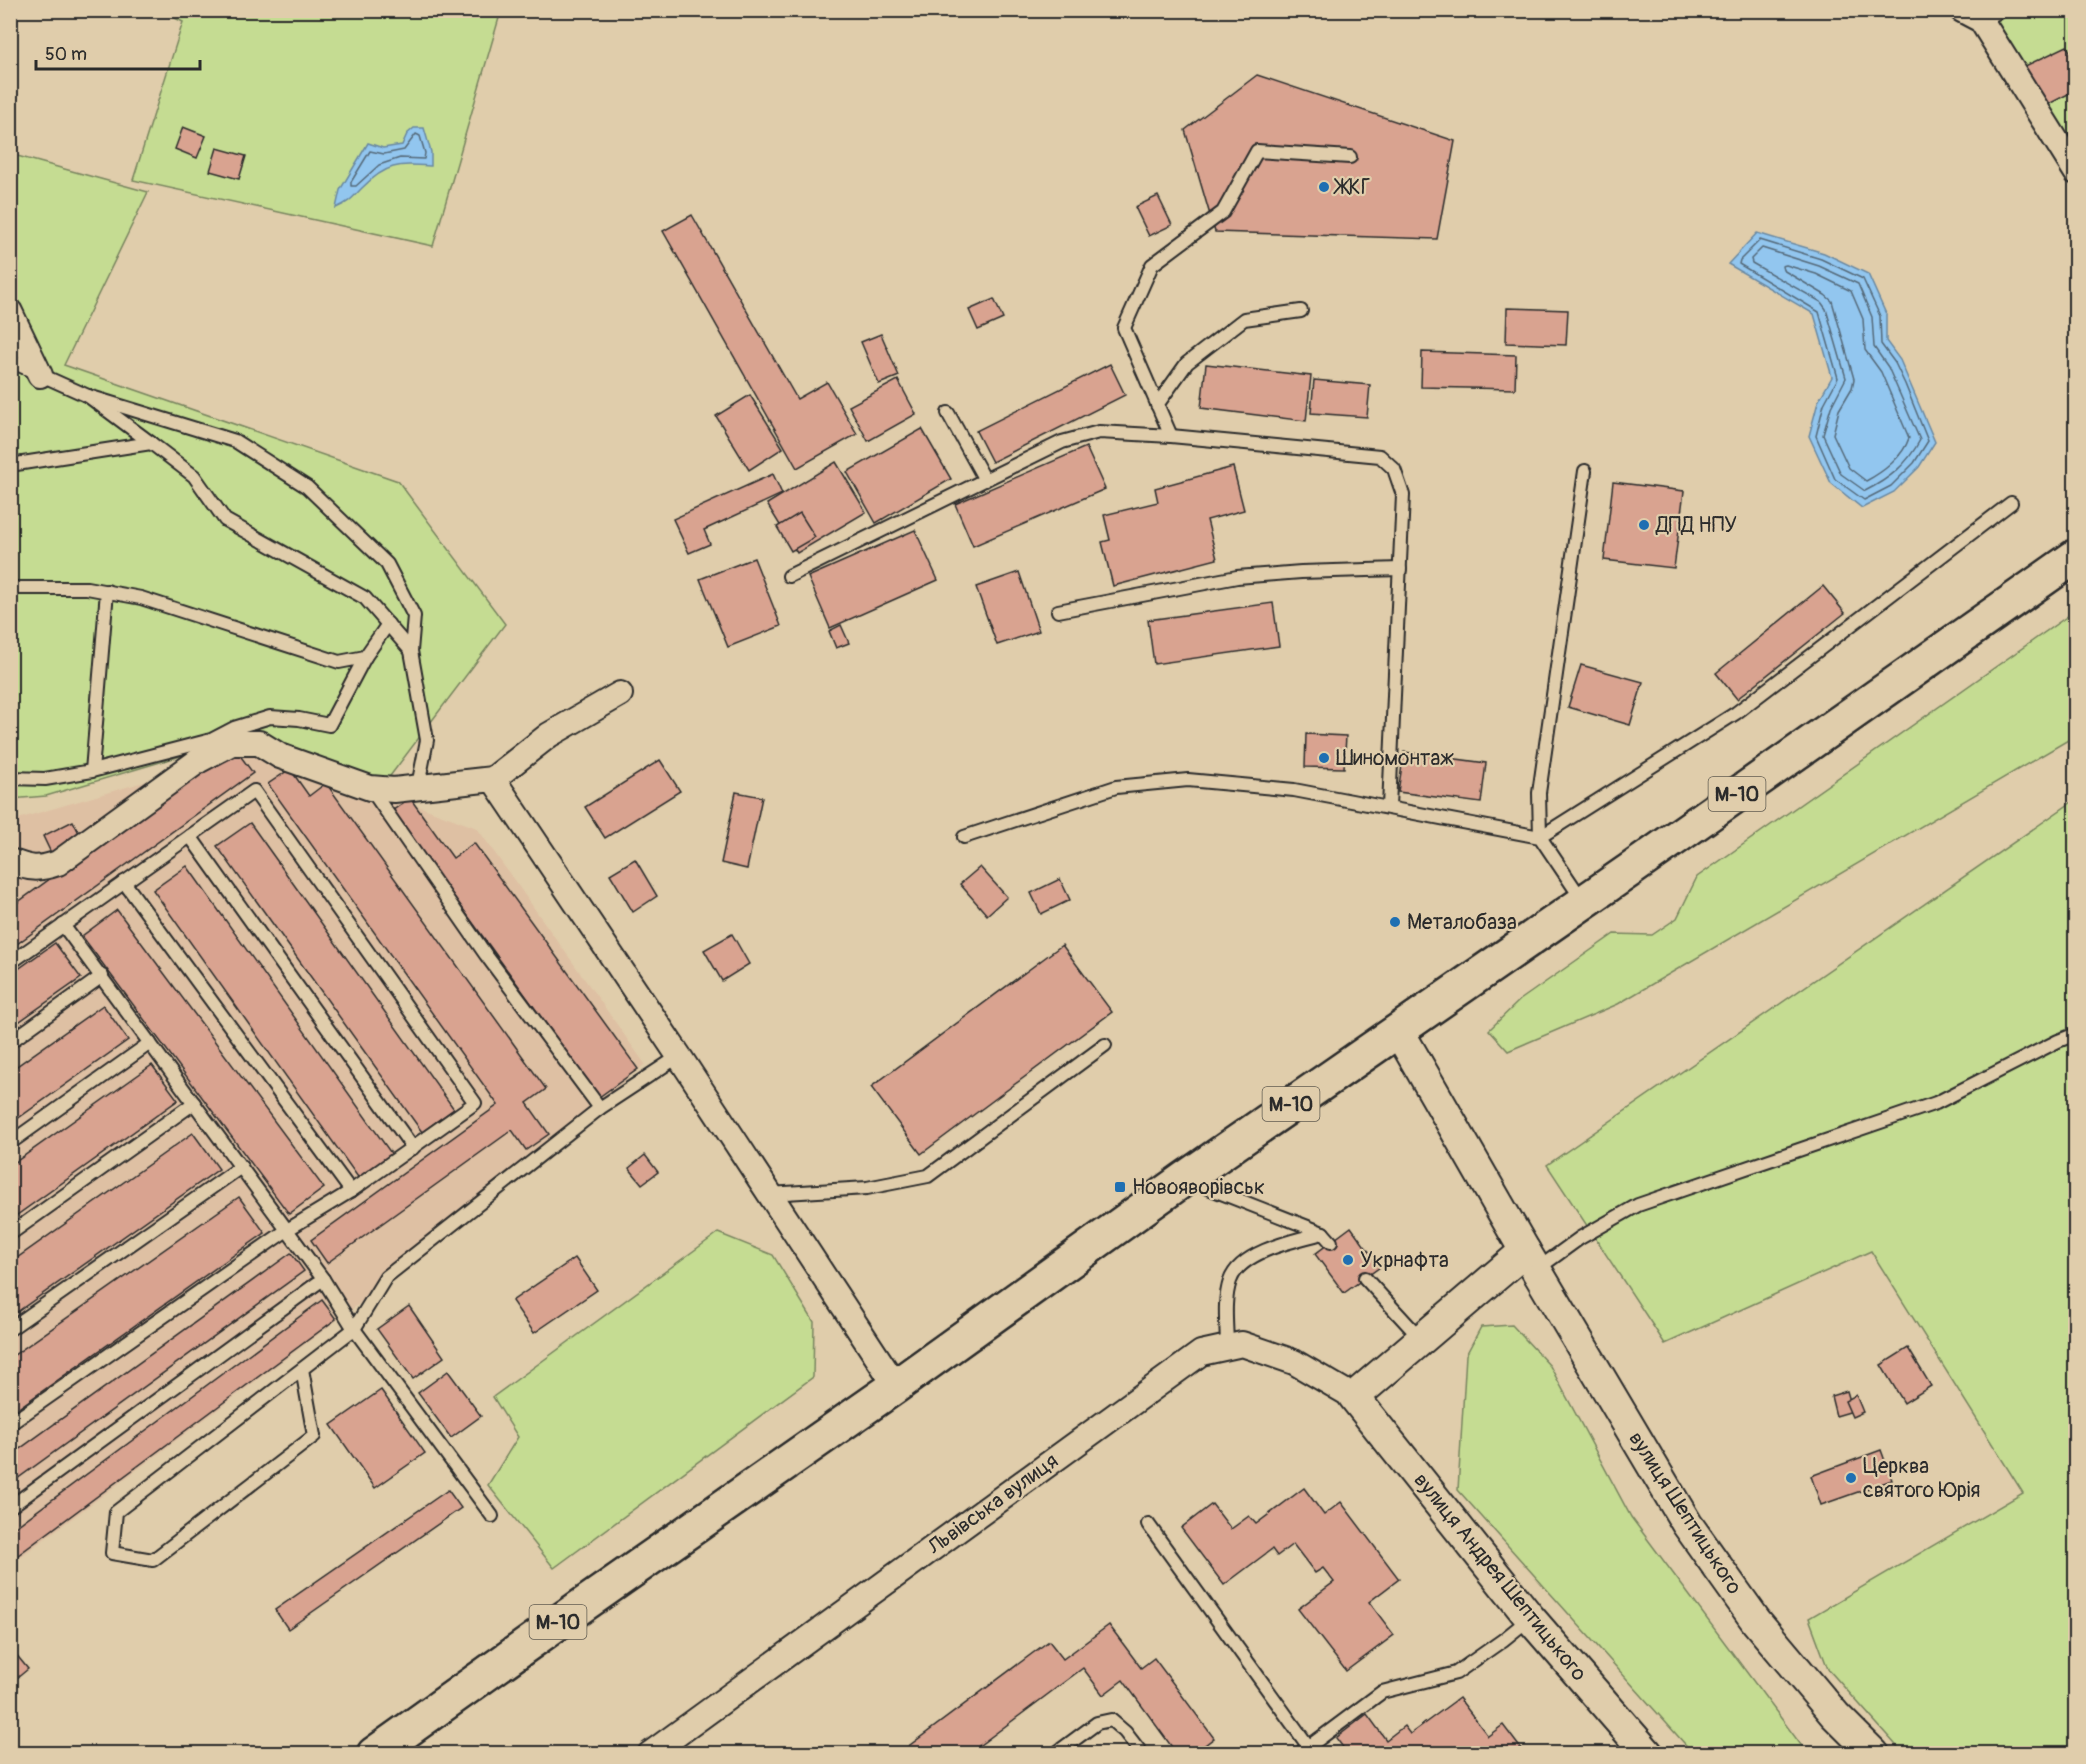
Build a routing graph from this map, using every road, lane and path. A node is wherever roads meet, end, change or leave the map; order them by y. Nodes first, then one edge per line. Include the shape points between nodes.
1 (2003, 10) edge
2 (1972, 15) edge
3 (1350, 157) dead end
4 (2076, 172) edge
5 (1301, 311) dead end
6 (10, 312) edge
7 (10, 362) edge
8 (40, 375) junction
9 (88, 396) junction
10 (1157, 405) junction
11 (948, 413) dead end
12 (1172, 436) junction
13 (151, 443) junction
14 (10, 465) edge
15 (1585, 471) dead end
16 (985, 480) junction
17 (2011, 503) dead end
18 (2076, 556) edge
19 (1400, 569) junction
20 (789, 576) dead end
21 (10, 588) edge
22 (107, 591) junction
23 (1058, 611) dead end
24 (388, 624) junction
25 (411, 651) junction
26 (365, 657) junction
27 (620, 694) dead end
28 (92, 771) junction
29 (10, 778) edge
30 (493, 779) junction
31 (418, 786) junction
32 (370, 788) junction
33 (1389, 807) junction
34 (189, 836) junction
35 (964, 837) dead end
36 (1540, 837) junction
37 (10, 861) edge
38 (124, 882) junction
39 (1584, 902) junction
40 (63, 925) junction
41 (10, 963) edge
42 (102, 976) junction
43 (1398, 1030) junction
44 (2076, 1034) edge
45 (10, 1042) edge
46 (150, 1043) junction
47 (1105, 1045) dead end
48 (679, 1056) junction
49 (194, 1103) junction
50 (600, 1108) junction
51 (10, 1143) edge
52 (413, 1148) junction
53 (241, 1167) junction
54 (1184, 1179) junction
55 (351, 1191) junction
56 (770, 1194) junction
57 (287, 1230) junction
58 (10, 1234) edge
59 (1531, 1261) junction
60 (1365, 1278) dead end
61 (323, 1279) junction
62 (10, 1329) edge
63 (354, 1329) junction
64 (1421, 1339) junction
65 (1227, 1347) junction
66 (302, 1369) junction
67 (896, 1386) junction
68 (1354, 1397) junction
69 (10, 1424) edge
70 (10, 1507) edge
71 (492, 1516) dead end
72 (1148, 1524) dead end
73 (1530, 1618) junction
74 (1307, 1751) edge
75 (374, 1754) edge
76 (650, 1754) edge
77 (1055, 1754) edge
78 (1142, 1754) edge
79 (1648, 1754) edge
80 (1874, 1754) edge

1 - 2 lane
2 - 4 street
3 - 10 lane via 1257,151 1223,212 1152,265 1124,328
5 - 10 lane via 1244,319 1187,363
6 - 8 street
7 - 8 lane
8 - 9 lane
9 - 13 lane
9 - 25 lane via 235,441 307,487 387,564 414,616
10 - 12 lane
11 - 16 lane
12 - 16 lane via 1099,432 1062,442
12 - 19 lane via 1380,456 1394,469 1403,495
13 - 14 lane
13 - 24 lane via 194,476 225,519 365,598
15 - 36 lane via 1539,793
16 - 20 lane
17 - 36 lane via 1736,713
18 - 39 highway, М-10
19 - 23 lane via 1237,578
19 - 33 lane
21 - 22 lane
22 - 26 lane via 163,605 339,662
22 - 28 lane
24 - 25 lane
24 - 26 lane
25 - 31 lane via 427,740
26 - 28 lane via 329,725 270,717 211,740
27 - 30 street via 549,735
28 - 29 lane via 45,779
30 - 31 street
30 - 48 street
31 - 32 street
32 - 37 street via 280,756 259,743 232,742 198,761 58,863 43,868
32 - 50 lane via 486,955
33 - 35 lane via 1294,790 1188,780 1116,787
33 - 36 lane
34 - 38 lane
34 - 52 lane
34 - 52 lane via 254,792 475,1103
36 - 39 lane
38 - 40 lane
38 - 55 lane
39 - 43 highway, М-10
40 - 41 lane
40 - 42 lane
42 - 45 lane
42 - 46 lane
43 - 54 highway, М-10
43 - 59 street, вулиця Шептицького
44 - 59 lane via 1936,1103 1638,1205
46 - 49 lane
46 - 51 lane
47 - 56 lane via 928,1176 867,1188
48 - 50 lane
48 - 56 street
49 - 53 lane
49 - 58 lane
50 - 63 lane via 386,1277
52 - 55 lane
53 - 57 lane
53 - 62 lane
54 - 65 lane via 1327,1237 1275,1246 1247,1259 1230,1280
54 - 67 highway, М-10
55 - 57 lane
56 - 67 street
57 - 61 lane
57 - 69 lane
59 - 64 street
59 - 80 street, вулиця Шептицького via 1687,1524 1756,1621 1835,1715
60 - 64 lane
61 - 63 lane
61 - 70 lane
63 - 66 lane
63 - 71 lane
64 - 68 street
65 - 68 street, Львівська вулиця via 1242,1344 1294,1362
65 - 76 street, Львівська вулиця via 1201,1353
66 - 66 lane via 116,1512 112,1553 153,1560 314,1436
67 - 75 highway, М-10
68 - 73 street, вулиця Андрея Шептицького
72 - 74 lane
73 - 74 lane via 1456,1673 1382,1692
73 - 79 street, вулиця Андрея Шептицького
77 - 78 lane via 1097,1723 1111,1720

